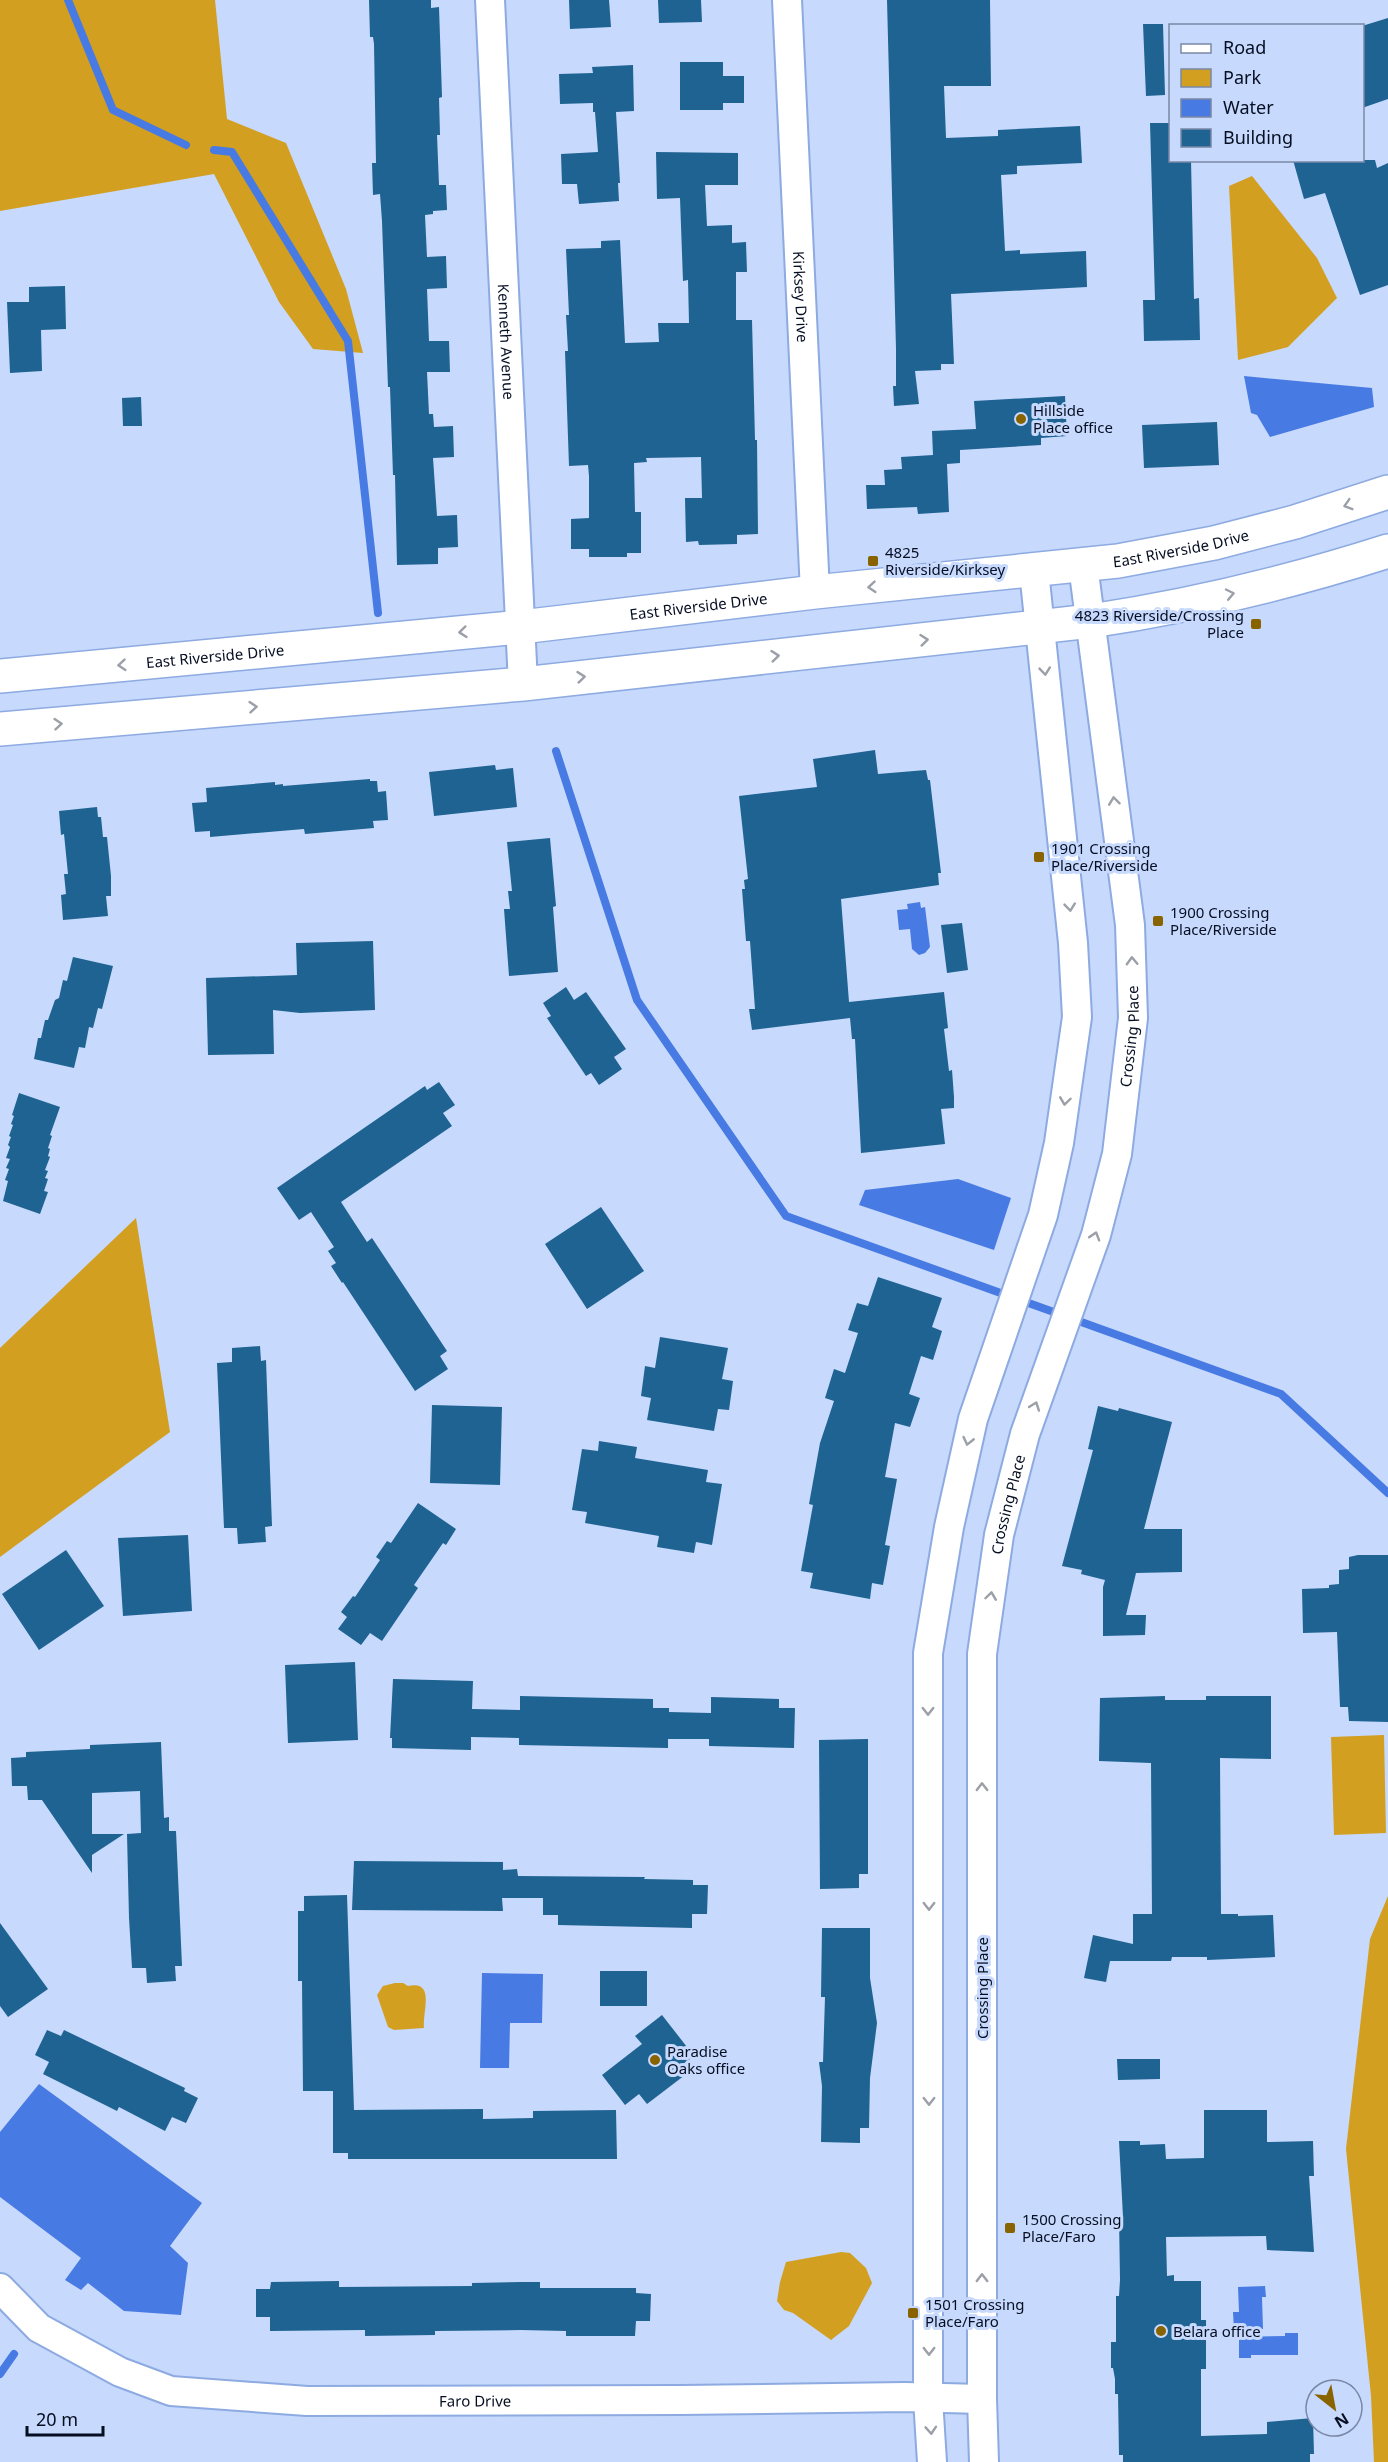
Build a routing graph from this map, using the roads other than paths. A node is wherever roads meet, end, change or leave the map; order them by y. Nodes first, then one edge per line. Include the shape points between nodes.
1 (490, 0) edge
2 (787, 0) edge
3 (1388, 492) edge
4 (1388, 552) edge
5 (1083, 565) junction
6 (1035, 571) junction
7 (815, 592) junction
8 (1091, 621) junction
9 (521, 627) junction
10 (1041, 627) junction
11 (0, 676) edge
12 (523, 684) junction
13 (0, 729) edge
14 (0, 2288) edge
15 (928, 2399) junction
16 (982, 2399) junction
17 (932, 2462) edge
18 (984, 2462) edge

1 - 9 street, Kenneth Avenue
2 - 7 street, Kirksey Drive
3 -> 5 main road, East Riverside Drive via 1214,543
8 -> 4 main road via 1146,613 1309,576
5 - 6 main road, East Riverside Drive
5 - 8 street, Crossing Place
6 -> 7 main road, East Riverside Drive
6 - 10 street
7 - 9 main road, East Riverside Drive
8 - 10 main road
16 -> 8 street, Crossing Place via 982,1653 999,1535 1025,1434 1096,1235 1117,1154 1133,1018 1130,925
9 -> 11 main road, East Riverside Drive
9 - 12 street, Kenneth Avenue
12 -> 10 main road
10 -> 15 street via 1077,1008 1059,1143 1043,1215 973,1419 949,1527 928,1653
13 -> 12 main road
14 - 15 street, Faro Drive via 39,2328 120,2372 171,2391 308,2401
15 - 16 street, Faro Drive
15 -> 17 street
16 - 18 street, Crossing Place

